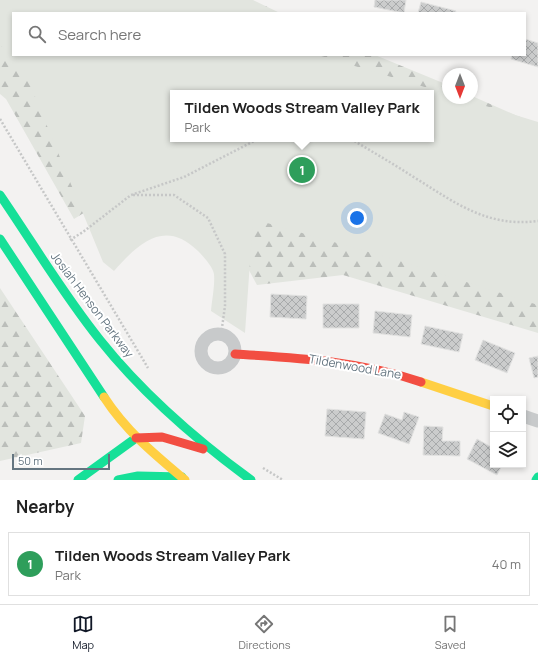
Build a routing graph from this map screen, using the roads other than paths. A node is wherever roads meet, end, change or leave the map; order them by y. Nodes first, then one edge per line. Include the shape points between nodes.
1 (0, 195) edge
2 (0, 239) edge
3 (235, 354) junction
4 (490, 405) edge
5 (526, 417) edge
6 (538, 421) edge
7 (136, 438) junction
8 (212, 452) junction
9 (538, 477) edge
10 (183, 479) edge
11 (78, 480) edge
12 (118, 480) edge
13 (251, 480) edge
14 (536, 480) edge

1 - 8 main road, Josiah Henson Parkway via 100,340 158,404
2 - 7 main road via 84,370 117,418
3 - 3 street via 234,359 225,367 213,368 204,361 201,349 212,336 221,335 233,342
3 - 4 main road, Tildenwood Lane via 319,359 395,372
5 - 6 street
7 - 8 main road via 146,435 169,438
7 - 10 main road
7 - 11 main road
8 - 13 main road
9 - 14 main road
10 - 12 main road via 138,476

